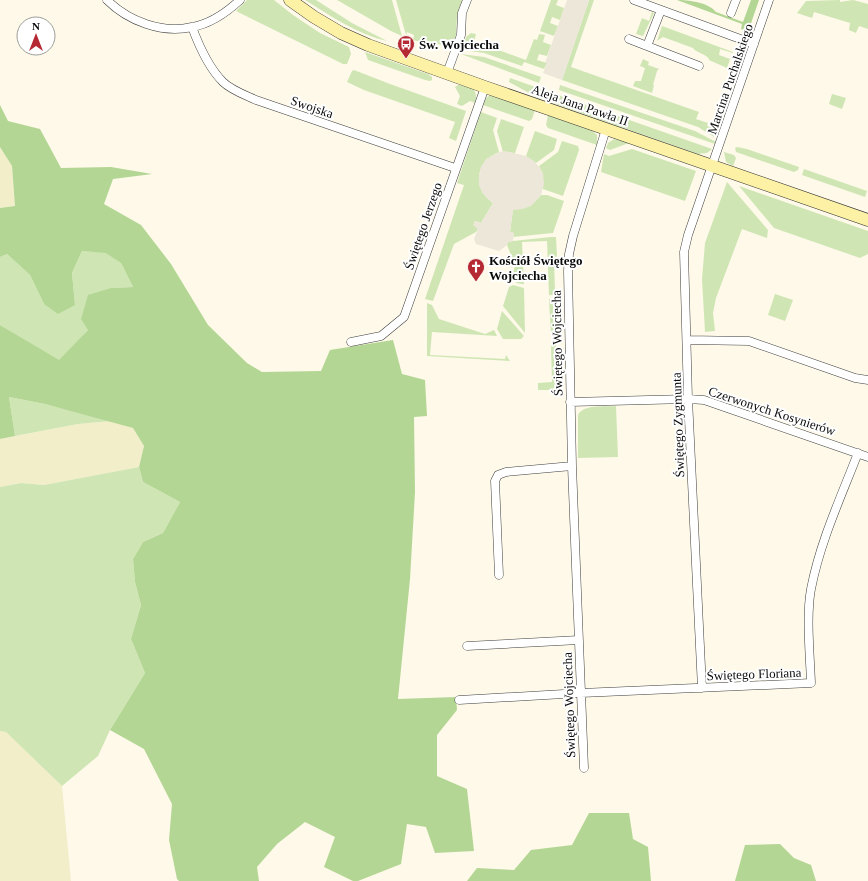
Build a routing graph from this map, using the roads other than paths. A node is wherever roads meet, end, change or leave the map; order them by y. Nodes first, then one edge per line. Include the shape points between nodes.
1 (107, 0) edge
2 (240, 0) edge
3 (290, 0) edge
4 (467, 0) edge
5 (634, 0) edge
6 (736, 0) edge
7 (769, 0) edge
8 (661, 10) junction
9 (731, 13) dead end
10 (192, 27) junction
11 (629, 39) dead end
12 (754, 44) junction
13 (647, 46) junction
14 (699, 66) dead end
15 (447, 73) junction
16 (485, 87) junction
17 (606, 129) junction
18 (712, 166) junction
19 (456, 168) junction
20 (868, 220) edge
21 (687, 340) junction
22 (351, 342) dead end
23 (868, 380) edge
24 (688, 399) junction
25 (570, 402) junction
26 (858, 453) junction
27 (868, 457) edge
28 (572, 466) junction
29 (499, 575) dead end
30 (579, 640) junction
31 (467, 646) dead end
32 (702, 688) junction
33 (581, 693) junction
34 (459, 700) dead end
35 (584, 768) dead end

1 - 10 street via 120,11 148,24 162,28
2 - 10 street via 221,15
3 - 15 street, Aleja Jana Pawła II via 351,38
4 - 15 street via 462,13 461,35
5 - 8 street
6 - 9 street
7 - 12 street, Marcina Puchalskiego
8 - 12 street
8 - 13 street
10 - 19 street, Swojska via 212,68 223,83 236,91
11 - 13 street
12 - 18 street, Marcina Puchalskiego
13 - 14 street
15 - 16 street, Aleja Jana Pawła II
16 - 17 street, Aleja Jana Pawła II
16 - 19 street, Świętego Jerzego
17 - 18 street, Aleja Jana Pawła II
17 - 25 street, Świętego Wojciecha via 569,254
18 - 20 street, Aleja Jana Pawła II
18 - 21 street, Świętego Zygmunta via 685,248
19 - 22 street, Świętego Jerzego via 404,317 381,336
21 - 23 street via 748,341 855,378
21 - 24 street, Świętego Zygmunta
24 - 25 street, Czerwonych Kosynierów
24 - 26 street, Czerwonych Kosynierów via 704,400
24 - 32 street, Świętego Zygmunta
25 - 28 street, Świętego Wojciecha
26 - 27 street, Czerwonych Kosynierów
26 - 32 street, Świętego Floriana via 820,552 811,590 811,683
28 - 29 street via 506,472 498,475 495,481
28 - 30 street, Świętego Wojciecha
30 - 31 street, Świętego Wojciecha
30 - 33 street, Świętego Wojciecha
32 - 33 street, Świętego Floriana
33 - 34 street, Świętego Floriana
33 - 35 street, Świętego Wojciecha

